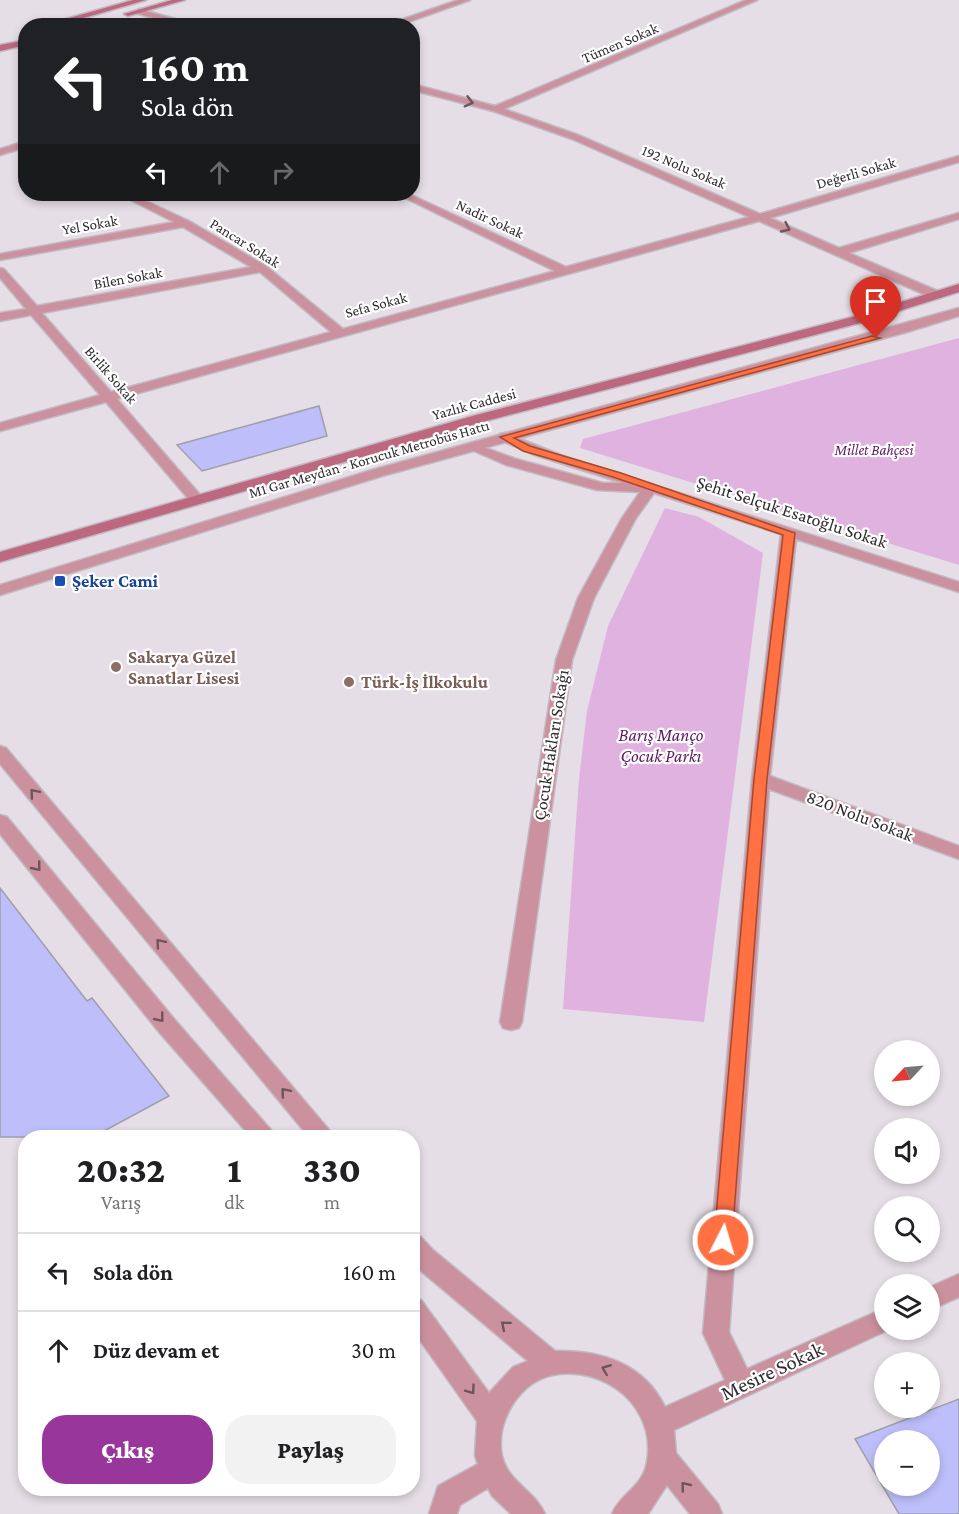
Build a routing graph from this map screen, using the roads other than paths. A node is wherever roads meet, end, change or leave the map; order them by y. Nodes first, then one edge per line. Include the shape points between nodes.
1 (142, 0) edge
2 (181, 0) edge
3 (466, 0) edge
4 (753, 0) edge
5 (125, 2) edge
6 (139, 11) junction
7 (118, 17) dead end
8 (72, 18) edge
9 (163, 18) edge
10 (411, 18) edge
11 (18, 44) edge
12 (0, 48) edge
13 (420, 89) edge
14 (496, 109) junction
15 (18, 147) edge
16 (0, 152) edge
17 (959, 159) edge
18 (139, 201) edge
19 (417, 201) edge
20 (959, 216) edge
21 (762, 217) junction
22 (185, 223) junction
23 (839, 252) junction
24 (0, 257) edge
25 (262, 268) junction
26 (0, 271) edge
27 (565, 271) junction
28 (959, 288) edge
29 (936, 295) junction
30 (34, 310) junction
31 (959, 312) edge
32 (0, 317) edge
33 (339, 332) junction
34 (107, 396) junction
35 (0, 427) edge
36 (505, 437) junction
37 (472, 447) junction
38 (650, 488) junction
39 (197, 500) junction
40 (789, 533) junction
41 (0, 557) edge
42 (959, 587) edge
43 (0, 590) edge
44 (0, 752) edge
45 (760, 779) junction
46 (0, 821) edge
47 (959, 853) edge
48 (511, 1022) dead end
49 (259, 1130) edge
50 (316, 1130) edge
51 (420, 1253) edge
52 (959, 1285) edge
53 (940, 1294) edge
54 (420, 1319) edge
55 (874, 1324) edge
56 (550, 1363) junction
57 (742, 1386) junction
58 (490, 1416) junction
59 (659, 1423) junction
60 (663, 1459) junction
61 (493, 1470) junction
62 (443, 1514) edge
63 (531, 1514) edge
64 (626, 1514) edge
65 (708, 1514) edge

1 - 5 main road
2 - 6 main road
3 - 10 street
4 - 14 street, Tümen Sokak
5 - 8 main road
6 - 7 main road
6 - 9 street
11 - 12 main road
13 -> 14 street, 192 Nolu Sokak
14 - 21 street, 192 Nolu Sokak via 575,137
15 - 16 street
17 - 21 street, Değerli Sokak
18 - 22 street, Pancar Sokak
19 - 27 street, Nadir Sokak
20 - 23 street
21 -> 23 street, 192 Nolu Sokak
21 - 27 street, Sefa Sokak
22 - 24 street, Yel Sokak
22 - 25 street, Pancar Sokak
23 - 29 street, 192 Nolu Sokak
25 - 30 street, Bilen Sokak
25 - 33 street, Pancar Sokak
26 - 30 street, Birlik Sokak
27 - 33 street, Sefa Sokak
28 - 29 main road, Yazlık Caddesi
29 - 39 main road, Yazlık Caddesi
30 - 32 street, Bilen Sokak
30 - 34 street, Birlik Sokak
31 - 36 street, M1 Gar Meydan - Korucuk Metrobüs Hattı via 717,382
33 - 34 street, Sefa Sokak
34 - 35 street, Sefa Sokak
34 - 39 street, Birlik Sokak
36 - 37 street, M1 Gar Meydan - Korucuk Metrobüs Hattı
36 - 38 street via 526,448
37 - 38 street, Şehit Selçuk Esatoğlu Sokak via 602,487
37 - 43 street, M1 Gar Meydan - Korucuk Metrobüs Hattı
38 - 40 street, Şehit Selçuk Esatoğlu Sokak
38 - 48 street, Çocuk Hakları Sokağı via 585,598 564,660
39 - 41 main road, Yazlık Caddesi
40 - 42 street, Şehit Selçuk Esatoğlu Sokak
40 - 45 street
50 -> 44 street
45 - 47 street, 820 Nolu Sokak
45 - 57 street via 716,1333
46 -> 49 street via 166,1026
56 -> 51 street
52 - 53 street
54 -> 58 street
55 - 57 street, Mesire Sokak
56 - 58 street via 524,1374 503,1392
59 -> 56 street via 651,1404 632,1383 607,1368 579,1361
57 - 59 street, Mesire Sokak
58 - 61 street via 487,1443
59 - 60 street
60 - 64 street via 655,1484 638,1506
65 -> 60 street
61 - 62 street via 448,1496
61 - 63 street via 507,1493

